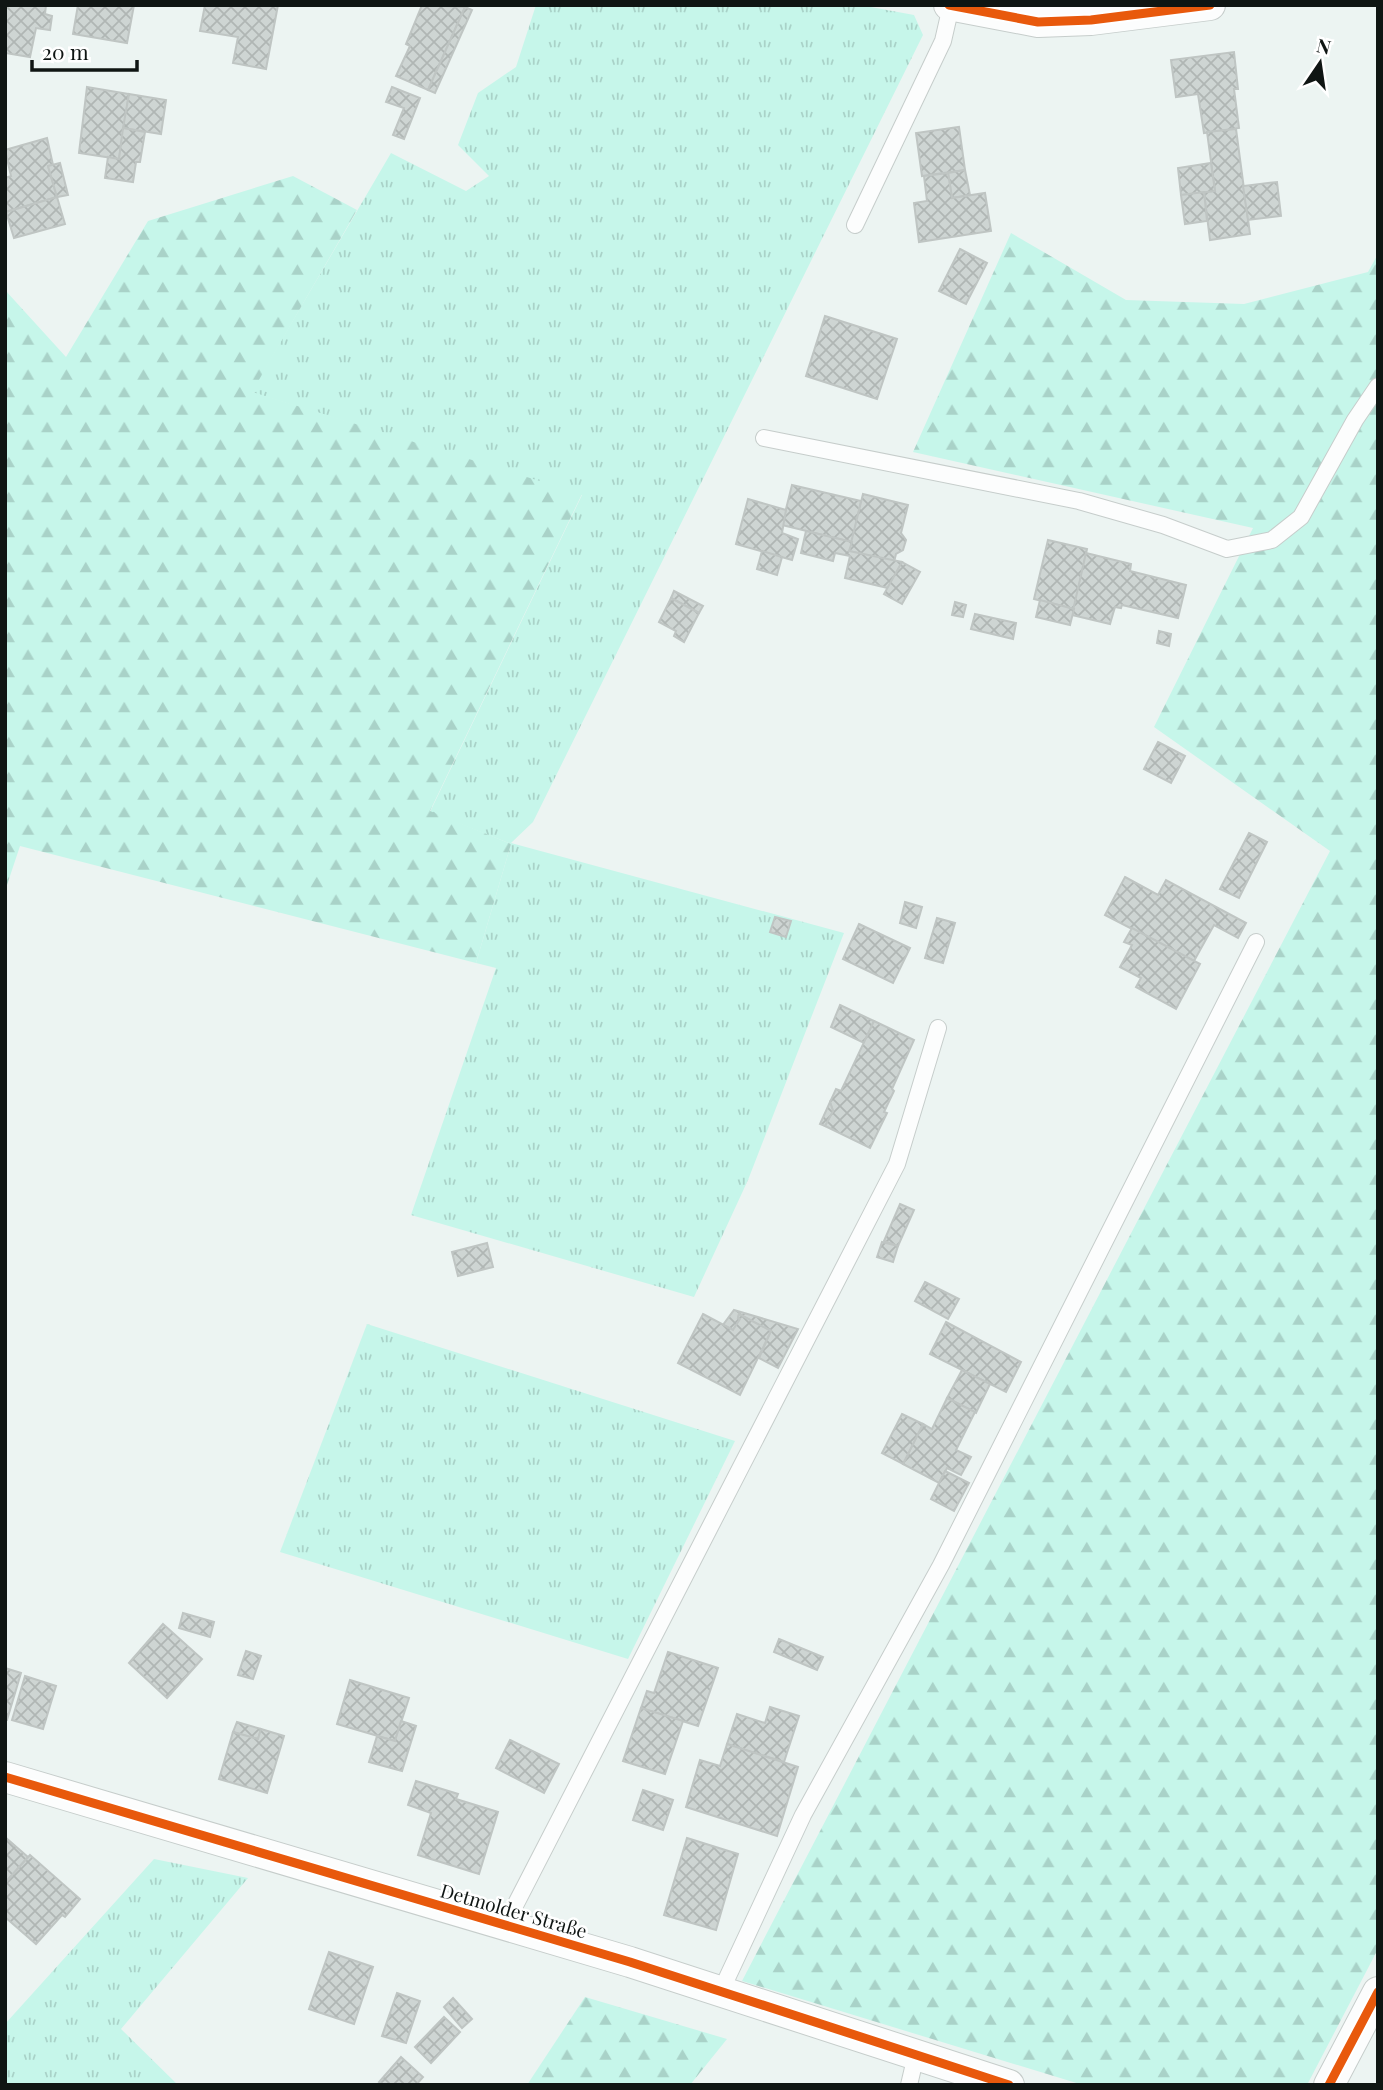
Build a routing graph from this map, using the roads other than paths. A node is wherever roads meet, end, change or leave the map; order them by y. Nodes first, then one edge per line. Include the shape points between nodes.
1 (1210, 5) edge
2 (950, 6) edge
3 (1163, 8) edge
4 (855, 225) dead end
5 (1378, 386) edge
6 (764, 438) dead end
7 (1256, 942) dead end
8 (938, 1028) dead end
9 (5, 1777) edge
10 (505, 1925) junction
11 (721, 1991) junction
12 (1378, 1992) edge
13 (916, 2055) junction
14 (909, 2085) edge
15 (1009, 2085) edge
16 (1329, 2085) edge

1 - 3 street
2 - 3 street via 1038,22 1091,20
2 - 4 lane via 943,41
5 - 6 lane via 1301,517 1272,540 1227,549 1079,501
7 - 11 lane via 941,1565 803,1815
8 - 10 lane via 897,1164
9 - 10 street, Detmolder Straße
10 - 11 street, Detmolder Straße
11 - 13 street, Detmolder Straße
12 - 16 street
13 - 14 lane
13 - 15 street, Detmolder Straße

